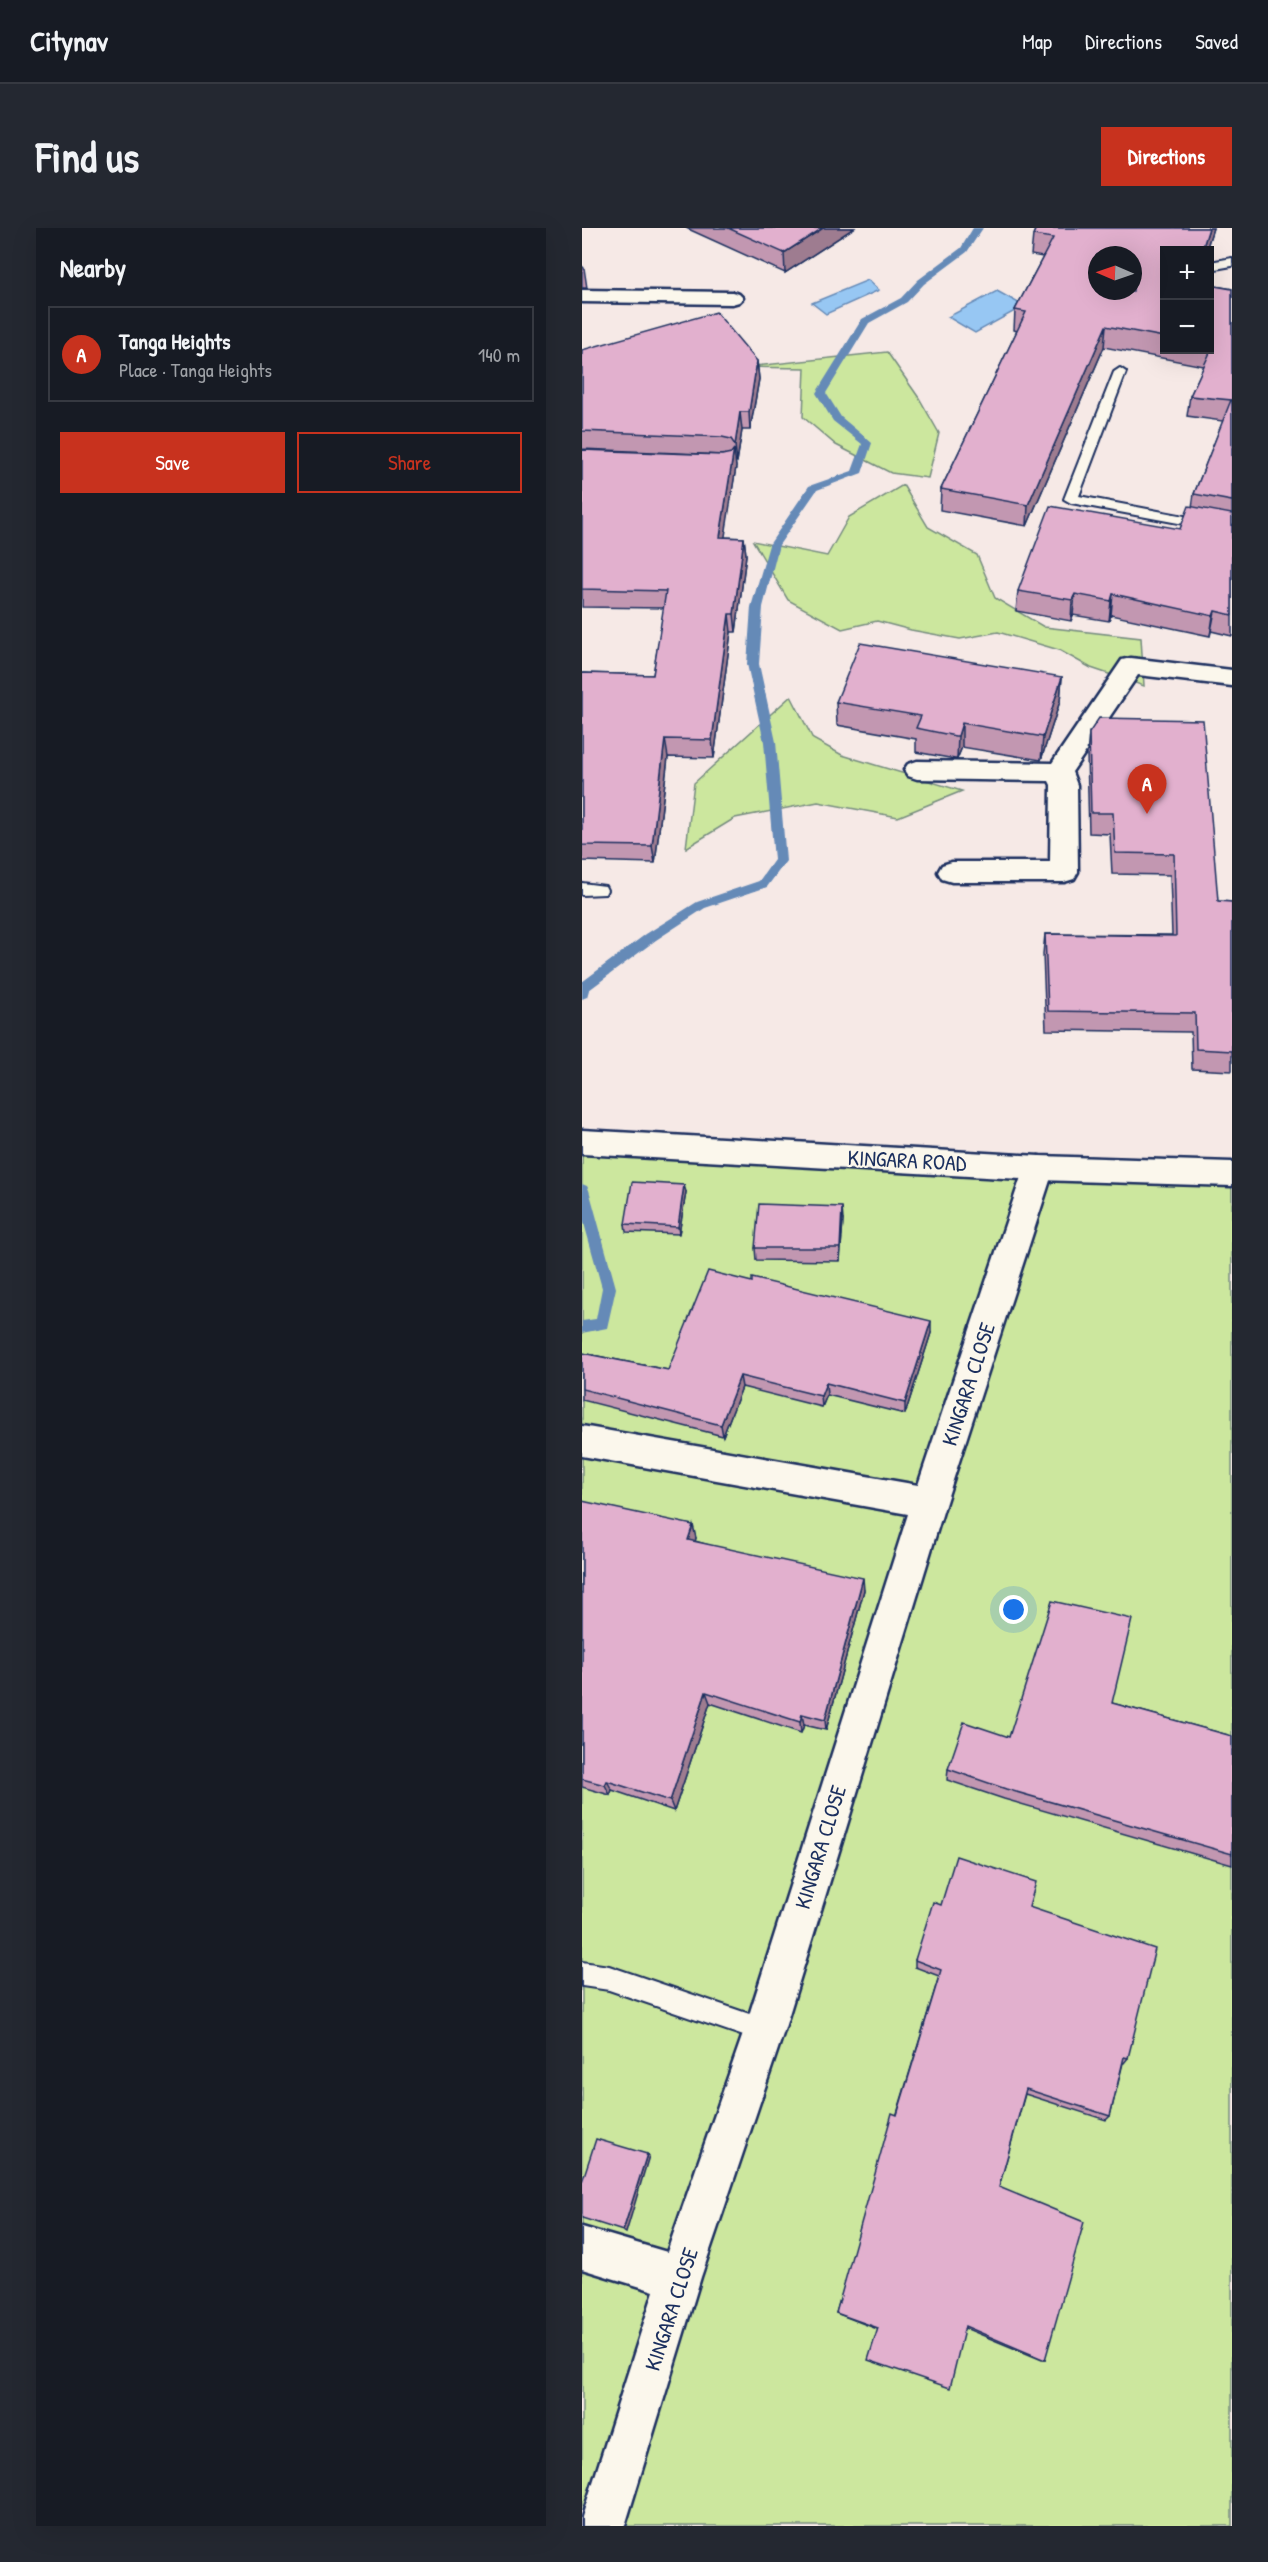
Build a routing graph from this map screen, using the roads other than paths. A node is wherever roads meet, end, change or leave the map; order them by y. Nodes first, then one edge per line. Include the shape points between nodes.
1 (1232, 262) edge
2 (1214, 265) edge
3 (582, 296) edge
4 (732, 298) dead end
5 (1120, 372) dead end
6 (1232, 529) edge
7 (1225, 678) edge
8 (917, 770) dead end
9 (1059, 772) junction
10 (952, 872) dead end
11 (582, 889) edge
12 (599, 890) dead end
13 (582, 1142) edge
14 (1039, 1168) junction
15 (1232, 1174) edge
16 (582, 1441) edge
17 (929, 1502) junction
18 (582, 1974) edge
19 (764, 2031) junction
20 (582, 2248) edge
21 (680, 2277) junction
22 (602, 2526) edge

1 - 2 lane
3 - 4 street
5 - 6 lane via 1071,499
7 - 9 street via 1131,666
8 - 9 street
9 - 10 street via 1064,785 1064,872
11 - 12 lane
13 - 14 street, KINGARA ROAD
14 - 15 street, KINGARA ROAD
14 - 17 street, KINGARA CLOSE
16 - 17 street
17 - 19 street, KINGARA CLOSE
18 - 19 lane via 609,1978
19 - 21 street, KINGARA CLOSE
20 - 21 street
21 - 22 street, KINGARA CLOSE

